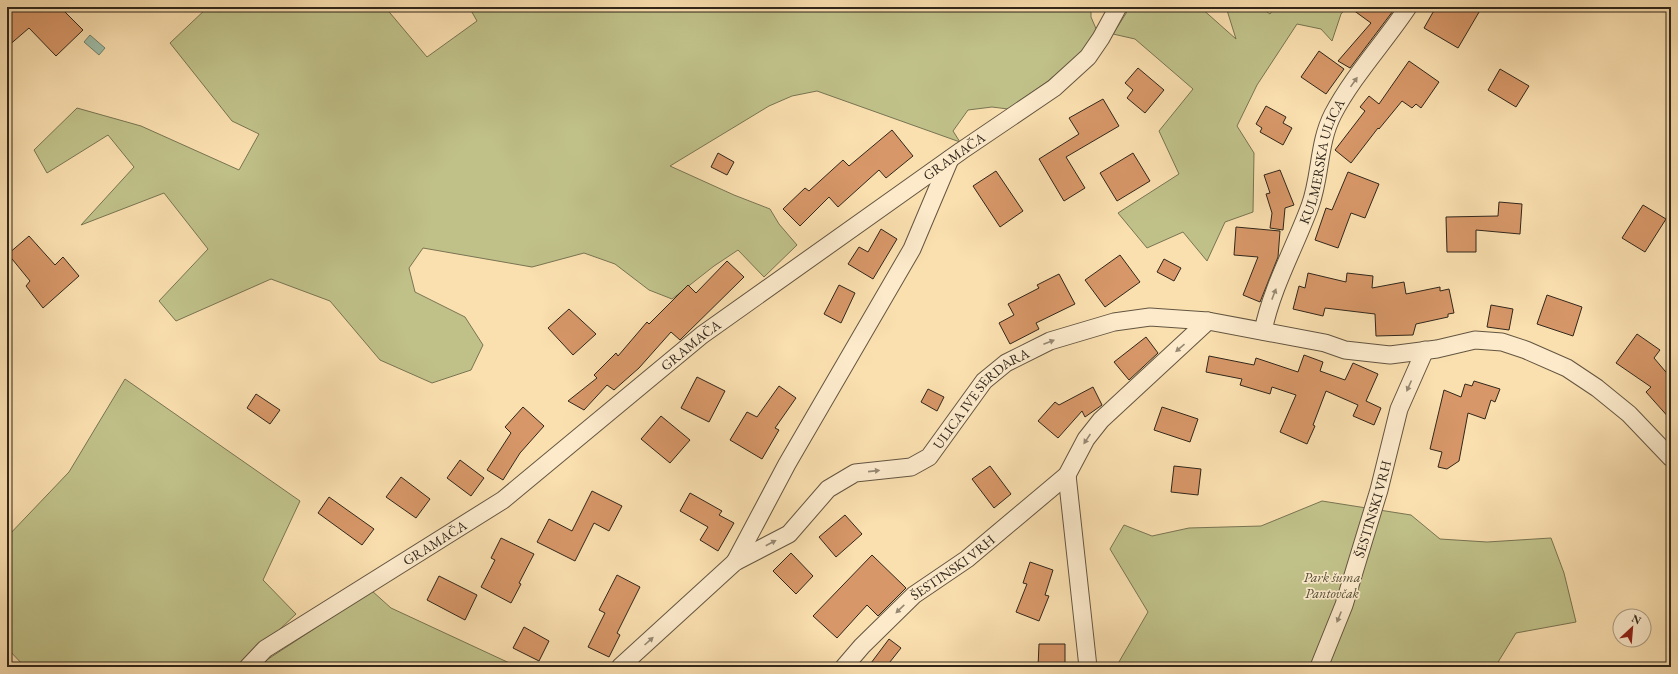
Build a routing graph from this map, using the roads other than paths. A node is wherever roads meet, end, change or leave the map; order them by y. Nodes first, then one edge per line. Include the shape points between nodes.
1 (1118, 7) edge
2 (1408, 7) edge
3 (950, 159) junction
4 (1208, 321) junction
5 (1263, 331) junction
6 (1425, 350) junction
7 (1671, 458) edge
8 (1067, 475) junction
9 (735, 562) junction
10 (248, 667) edge
11 (620, 667) edge
12 (844, 667) edge
13 (1088, 667) edge
14 (1320, 667) edge

1 - 3 street, GRAMAČA via 1095,47 1069,77
5 -> 2 street, KULMERSKA ULICA via 1276,289 1310,205 1323,143 1332,116
3 - 9 street, ULICA IVE SERDARA via 912,249 787,464
3 - 10 street, GRAMAČA via 702,335 503,500 265,648
4 - 5 street, ULICA IVE SERDARA
4 -> 8 street, ŠESTINSKI VRH via 1101,420 1086,440
9 -> 4 street, ULICA IVE SERDARA via 789,534 828,489 844,478 855,473 911,467 929,457 984,381 996,370 1024,353 1050,340 1114,322 1150,317
5 - 6 street via 1371,354 1390,355
6 - 7 street via 1475,340 1502,342 1526,350 1567,368 1597,388 1629,414
6 -> 14 street, ŠESTINSKI VRH via 1399,409 1379,490 1344,605
8 -> 12 street, ŠESTINSKI VRH via 968,559 914,595
8 - 13 street
11 -> 9 street, ULICA IVE SERDARA

